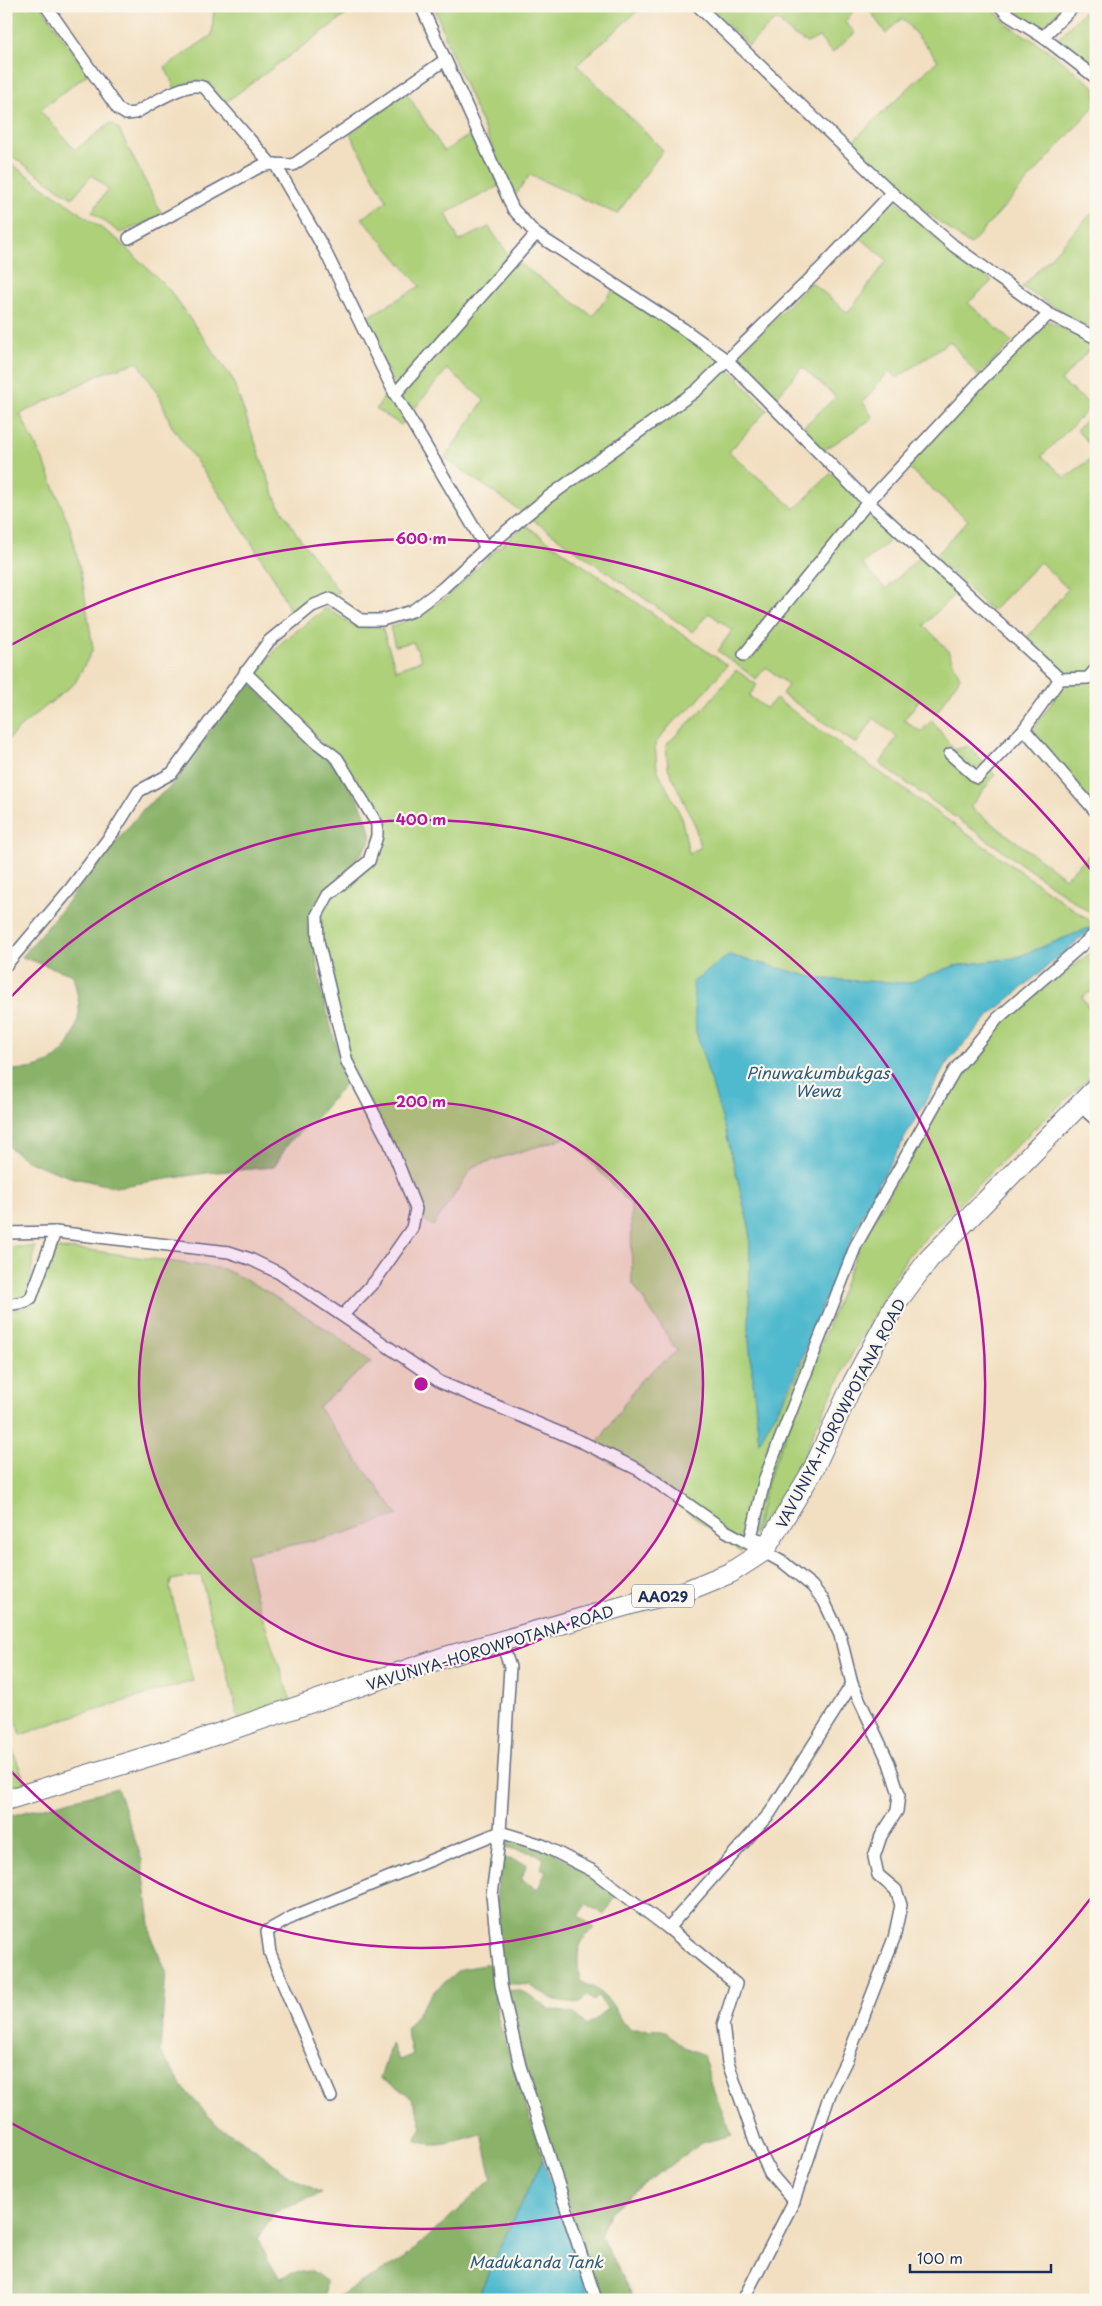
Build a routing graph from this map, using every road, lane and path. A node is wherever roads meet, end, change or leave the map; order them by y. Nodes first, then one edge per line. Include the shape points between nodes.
1 (46, 6) edge
2 (422, 6) edge
3 (698, 6) edge
4 (1000, 6) edge
5 (1074, 6) edge
6 (1042, 37) junction
7 (445, 60) junction
8 (1096, 78) edge
9 (273, 164) junction
10 (892, 193) junction
11 (536, 234) junction
12 (129, 238) dead end
13 (1049, 314) junction
14 (1094, 335) edge
15 (728, 361) junction
16 (395, 394) junction
17 (868, 502) junction
18 (486, 548) junction
19 (744, 655) dead end
20 (1096, 669) edge
21 (245, 672) junction
22 (1060, 679) junction
23 (1024, 729) junction
24 (950, 754) dead end
25 (1096, 812) edge
26 (1096, 933) edge
27 (6, 965) edge
28 (1096, 1088) edge
29 (1079, 1105) junction
30 (1096, 1120) edge
31 (55, 1232) junction
32 (6, 1233) edge
33 (6, 1306) edge
34 (343, 1316) junction
35 (768, 1547) junction
36 (501, 1641) junction
37 (852, 1684) junction
38 (6, 1800) edge
39 (500, 1832) junction
40 (668, 1928) junction
41 (331, 2097) dead end
42 (794, 2201) junction
43 (596, 2300) edge
44 (744, 2300) edge

1 - 9 street via 118,110 126,114 135,113 187,86 199,85
2 - 7 street
3 - 10 street
4 - 6 street
5 - 6 street
6 - 8 street
7 - 9 street via 293,165
7 - 11 street via 513,209
9 - 12 street via 261,166
9 - 16 street via 324,249
10 - 13 street via 954,246
10 - 15 street
11 - 15 street
11 - 16 street
13 - 14 street
13 - 17 street via 983,378
15 - 17 street
15 - 18 street via 697,390 547,498
16 - 18 street
17 - 19 street
17 - 22 street
18 - 21 street via 443,588 412,611 382,620 361,620 330,598 312,606 269,641
20 - 22 street via 1088,678
21 - 27 street via 172,773 139,792 71,888
21 - 34 street via 316,742 337,758 377,824 377,836 369,861 328,895 317,915 318,940 347,1062 390,1144 416,1208 412,1228 375,1281
22 - 23 street
23 - 24 street via 977,778
23 - 25 street
26 - 35 street via 998,1018 954,1071 856,1245 765,1478 751,1537
28 - 29 highway, VAVUNIYA-HOROWPOTANA ROAD / AA029
29 - 30 street
29 - 35 highway, VAVUNIYA-HOROWPOTANA ROAD / AA029 via 929,1259 896,1303 853,1383 813,1470
31 - 32 street
31 - 33 street via 31,1298
31 - 34 street via 229,1252 279,1274
34 - 35 street via 440,1382 639,1470 726,1531
35 - 36 highway, VAVUNIYA-HOROWPOTANA ROAD / AA029 via 730,1572 686,1591
35 - 37 street via 824,1601 840,1635
36 - 38 highway, VAVUNIYA-HOROWPOTANA ROAD / AA029
36 - 39 street via 510,1667
37 - 40 street via 770,1813
37 - 42 street via 899,1794 897,1811 881,1836 874,1857 878,1874 896,1890 901,1905 894,1938 830,2094
39 - 40 street via 542,1845 593,1871
39 - 41 street via 292,1917 267,1931 270,1953
39 - 43 street via 492,1895 501,1986 520,2066
40 - 42 street via 736,1984 723,2025 728,2063 755,2141 770,2172
42 - 44 street

